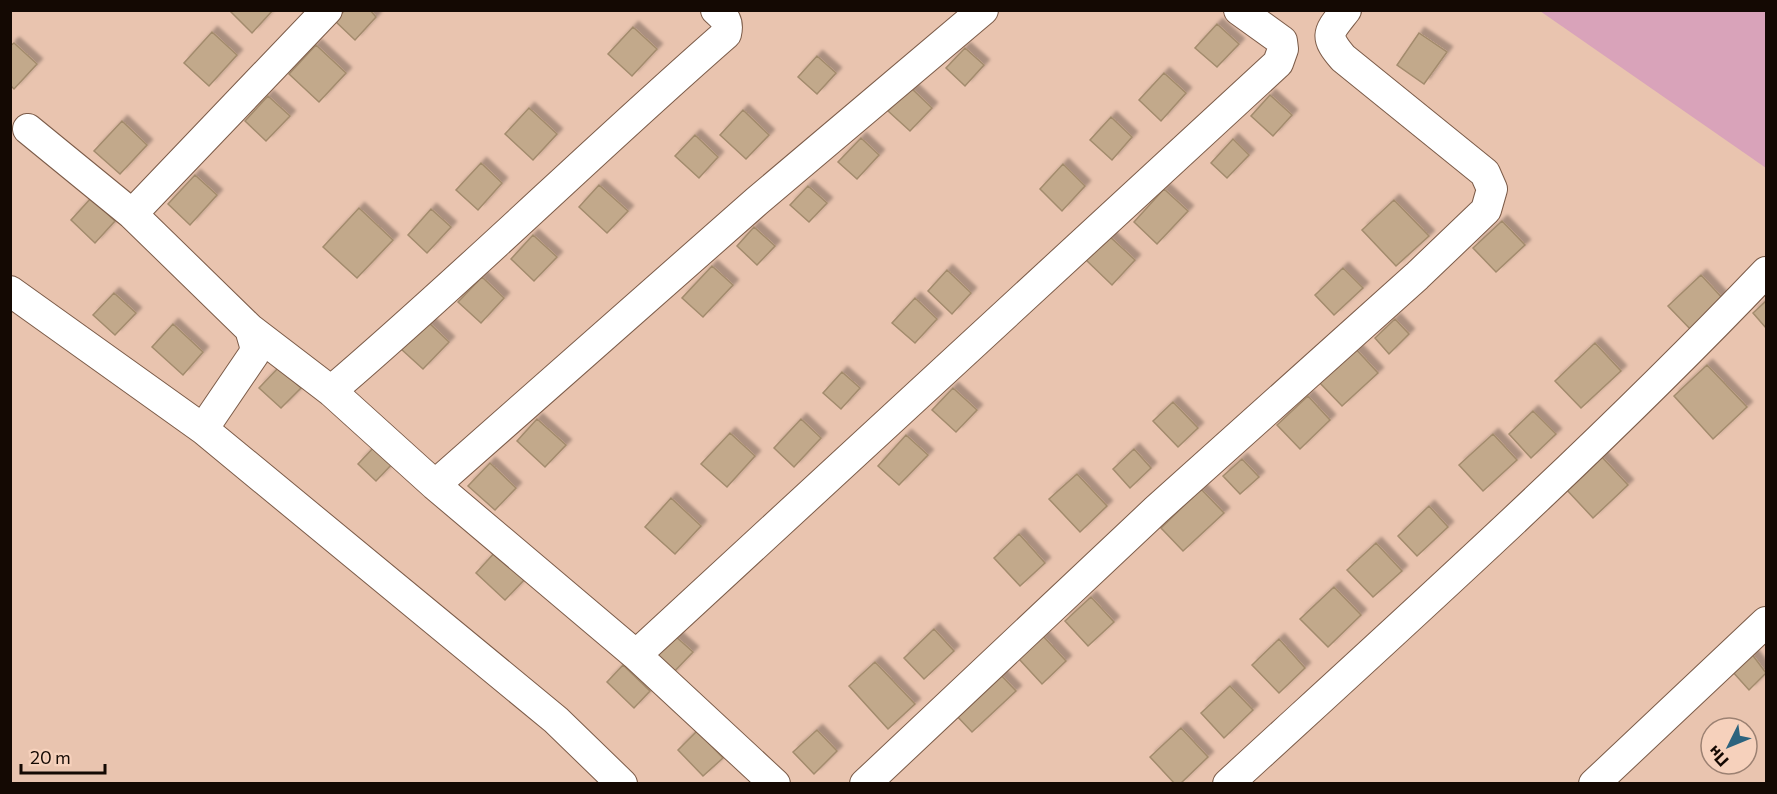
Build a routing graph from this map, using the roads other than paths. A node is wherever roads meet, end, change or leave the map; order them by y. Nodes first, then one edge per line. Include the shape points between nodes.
1 (327, 10) edge
2 (716, 10) edge
3 (983, 10) edge
4 (1239, 10) edge
5 (1346, 10) edge
6 (28, 129) dead end
7 (132, 214) junction
8 (1767, 272) edge
9 (10, 291) edge
10 (250, 329) junction
11 (331, 391) junction
12 (203, 429) junction
13 (435, 484) junction
14 (1767, 622) edge
15 (636, 655) junction
16 (622, 783) edge
17 (775, 783) edge
18 (865, 783) edge
19 (1228, 783) edge
20 (1594, 783) edge

1 - 7 street
2 - 11 street via 725,17 726,34 640,109 424,312
3 - 13 street via 757,201
4 - 15 street via 1282,41 1278,63
5 - 18 street via 1328,37 1331,45 1485,173 1492,189 1486,210 1156,510
6 - 7 street
7 - 10 street
8 - 19 street via 1512,525
9 - 12 street
10 - 11 street
10 - 12 street via 254,354
11 - 13 street
12 - 16 street via 556,720
13 - 15 street
14 - 20 street
15 - 17 street

